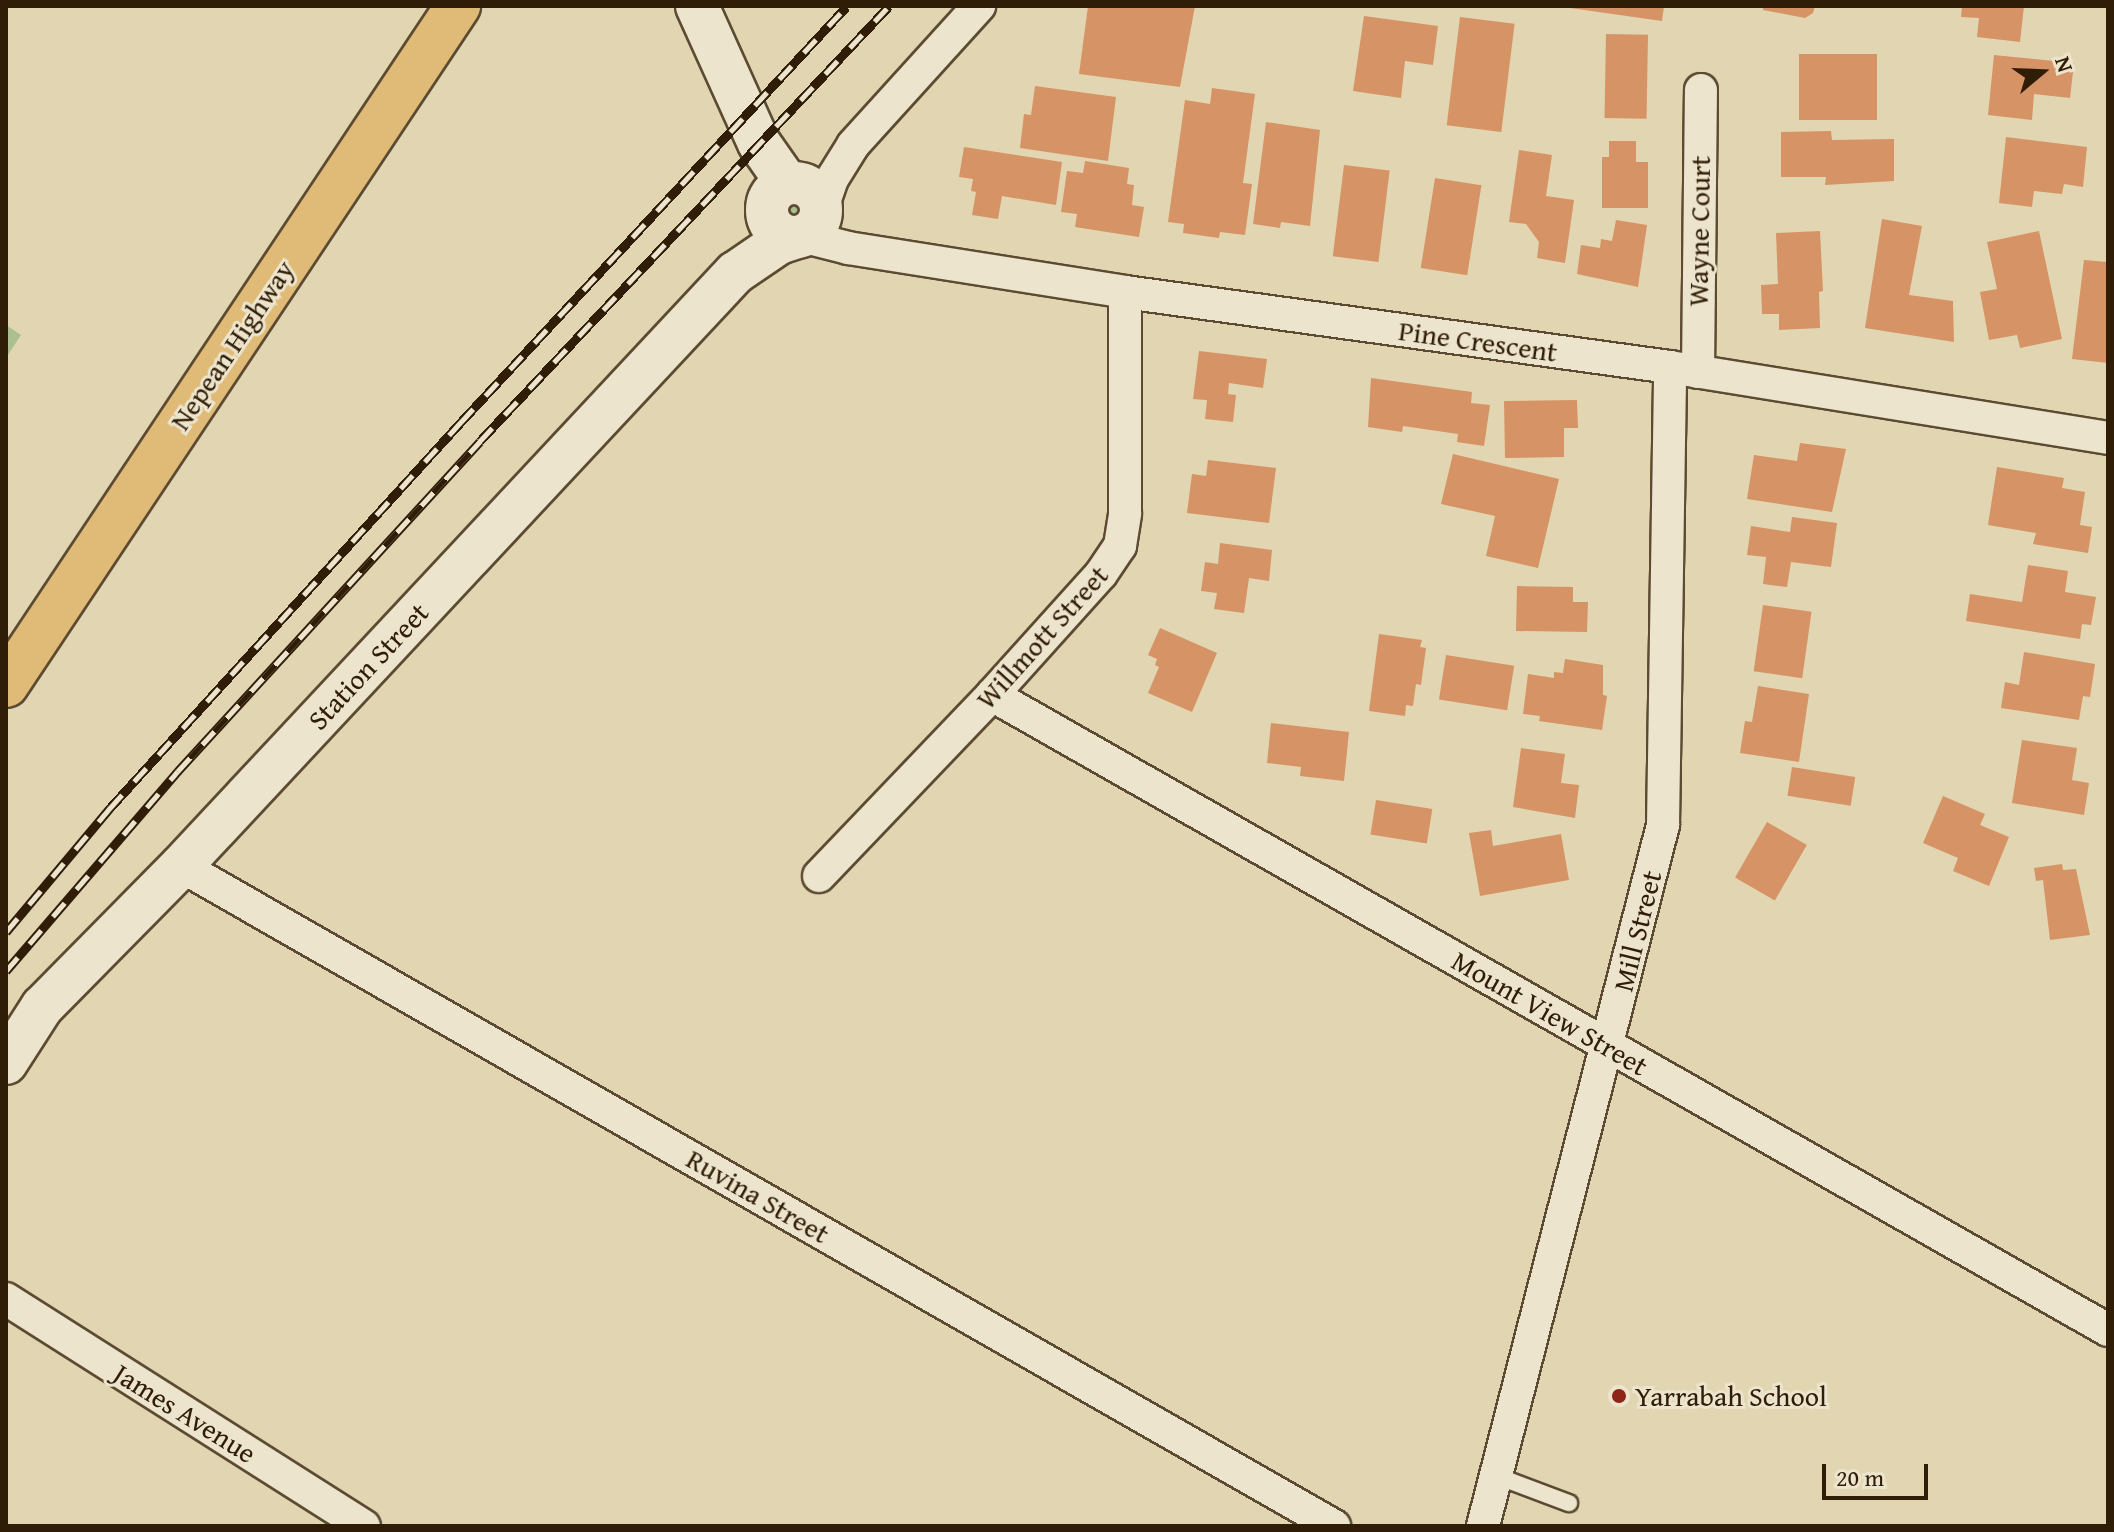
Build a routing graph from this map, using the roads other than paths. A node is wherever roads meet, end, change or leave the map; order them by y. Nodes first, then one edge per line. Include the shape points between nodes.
1 (458, 6) edge
2 (697, 6) edge
3 (979, 6) edge
4 (1701, 90) dead end
5 (853, 145) junction
6 (778, 193) junction
7 (810, 224) junction
8 (735, 273) junction
9 (1125, 292) junction
10 (1684, 370) junction
11 (2108, 438) edge
12 (6, 685) edge
13 (992, 695) junction
14 (181, 866) junction
15 (819, 876) dead end
16 (1608, 1046) junction
17 (6, 1063) edge
18 (6, 1299) edge
19 (2108, 1330) edge
20 (1497, 1476) junction
21 (1569, 1503) dead end
22 (364, 1526) edge
23 (1334, 1526) edge
24 (1483, 1526) edge

1 - 12 highway, Nepean Highway
2 - 6 street
3 - 5 street
4 - 10 street, Wayne Court
5 - 6 street
5 - 7 street
6 - 7 street via 775,230
6 - 8 street, Station Street
7 - 8 street, Station Street
7 - 9 street, Pine Crescent via 848,248
8 - 14 street, Station Street
9 - 10 street, Pine Crescent
9 - 13 street, Willmott Street via 1125,513 1120,546
10 - 11 street, Pine Crescent
10 - 16 street, Mill Street via 1663,825
13 - 15 street, Willmott Street
13 - 16 street, Mount View Street
14 - 17 street, Station Street via 42,1007
14 - 23 street, Ruvina Street
16 - 19 street, Mount View Street
16 - 20 street, Mill Street
18 - 22 street, James Avenue
20 - 21 lane
20 - 24 street, Mill Street

